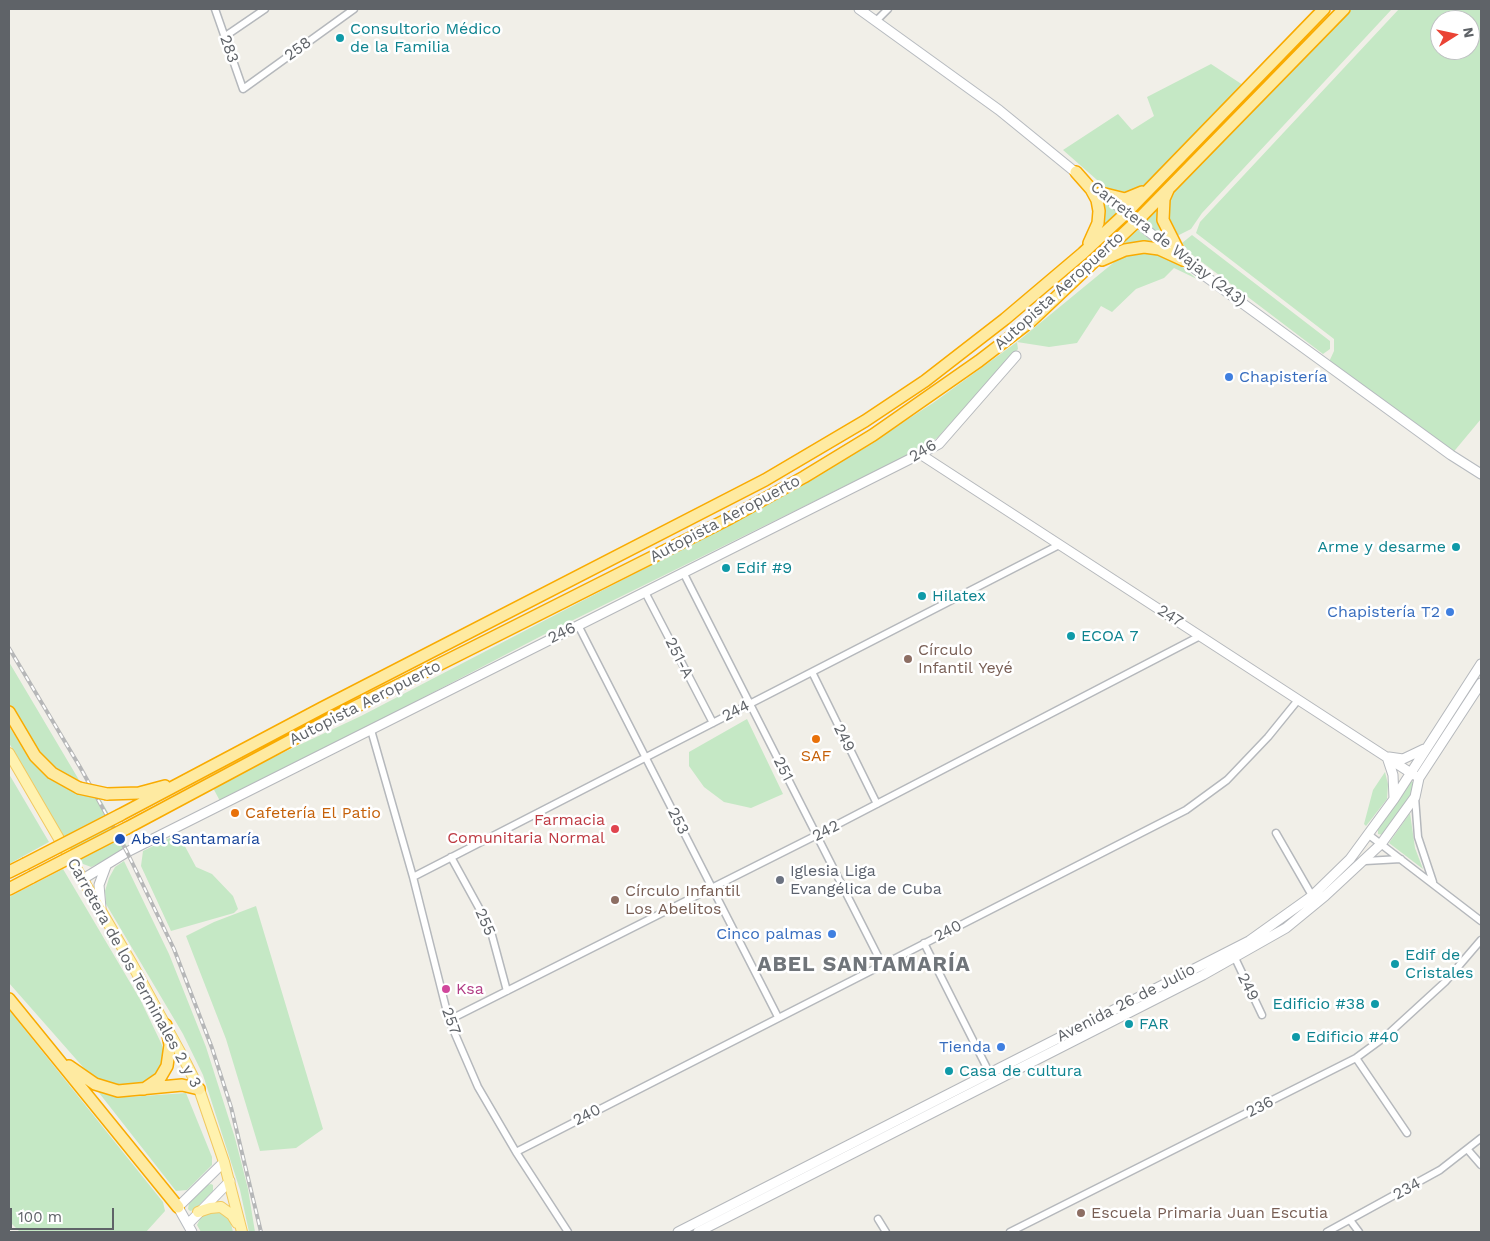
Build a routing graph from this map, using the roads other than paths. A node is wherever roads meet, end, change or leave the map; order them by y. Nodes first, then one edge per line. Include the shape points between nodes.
1 (215, 9) edge
2 (265, 9) edge
3 (354, 9) edge
4 (859, 9) edge
5 (888, 9) edge
6 (1324, 9) edge
7 (1344, 9) edge
8 (876, 21) junction
9 (224, 37) junction
10 (243, 89) joint
11 (1076, 172) junction
12 (1172, 183) junction
13 (1154, 184) junction
14 (1101, 193) junction
15 (1125, 214) junction
16 (1136, 222) junction
17 (1083, 252) junction
18 (1183, 260) junction
19 (1090, 267) junction
20 (1016, 356) dead end
21 (920, 454) junction
22 (1481, 474) edge
23 (1059, 545) junction
24 (684, 574) junction
25 (646, 594) junction
26 (578, 626) junction
27 (1200, 636) junction
28 (1481, 664) edge
29 (812, 672) junction
30 (1481, 683) edge
31 (1298, 700) junction
32 (750, 703) junction
33 (9, 712) edge
34 (712, 723) junction
35 (371, 730) junction
36 (1426, 748) junction
37 (9, 753) edge
38 (645, 757) junction
39 (1387, 757) junction
40 (202, 773) junction
41 (1410, 773) junction
42 (1419, 778) junction
43 (1415, 796) junction
44 (1394, 799) junction
45 (877, 804) junction
46 (1276, 833) dead end
47 (817, 835) junction
48 (1369, 835) junction
49 (1381, 844) junction
50 (451, 857) junction
51 (1402, 859) junction
52 (1365, 861) junction
53 (107, 865) junction
54 (9, 872) edge
55 (413, 877) junction
56 (83, 879) junction
57 (1433, 883) junction
58 (712, 888) junction
59 (9, 889) edge
60 (1314, 900) junction
61 (101, 911) junction
62 (1481, 921) edge
63 (1481, 940) edge
64 (924, 943) junction
65 (1234, 958) junction
66 (882, 964) junction
67 (507, 991) junction
68 (9, 999) edge
69 (1262, 1015) dead end
70 (778, 1017) junction
71 (449, 1020) junction
72 (166, 1025) junction
73 (1356, 1058) junction
74 (60, 1060) junction
75 (991, 1076) junction
76 (199, 1089) junction
77 (142, 1091) junction
78 (1407, 1133) dead end
79 (1481, 1138) edge
80 (1468, 1150) junction
81 (516, 1152) junction
82 (844, 1152) junction
83 (224, 1162) junction
84 (1481, 1165) edge
85 (230, 1181) junction
86 (178, 1207) junction
87 (198, 1212) junction
88 (878, 1219) dead end
89 (1350, 1220) junction
90 (190, 1228) edge
91 (241, 1231) edge
92 (568, 1232) edge
93 (678, 1232) edge
94 (698, 1232) edge
95 (886, 1232) edge
96 (1010, 1232) edge
97 (1327, 1232) edge
98 (1359, 1232) edge

1 - 9 street, 283
2 - 9 street
3 - 10 street, 258
4 - 8 street, Carretera de Wajay (243)
5 - 8 street
6 - 13 highway, Autopista Aeropuerto
7 - 12 highway, Autopista Aeropuerto
8 - 11 street, Carretera de Wajay (243) via 999,110
9 - 10 street, 283
11 - 14 street, Carretera de Wajay (243)
11 - 17 highway via 1097,200 1099,211 1096,229
12 - 16 highway, Autopista Aeropuerto
12 - 18 highway via 1164,199 1163,220
13 - 14 highway via 1135,196 1125,198
13 - 15 highway, Autopista Aeropuerto
14 - 15 street, Carretera de Wajay (243)
15 - 16 street, Carretera de Wajay (243)
15 - 17 highway, Autopista Aeropuerto
16 - 18 street, Carretera de Wajay (243)
16 - 19 highway, Autopista Aeropuerto
17 - 40 highway, Autopista Aeropuerto via 1005,319 925,381 801,460
18 - 19 highway via 1159,249 1133,248
18 - 22 street, Carretera de Wajay (243)
19 - 59 highway, Autopista Aeropuerto, bridge via 1031,321 979,361 873,435 804,477 329,720
20 - 21 street, 246 via 939,444
21 - 23 street, 247
21 - 24 street, 246
23 - 27 street, 247
23 - 29 street, 244
24 - 25 street, 246
24 - 32 street, 251
25 - 26 street, 246
25 - 34 street, 251-A
26 - 35 street, 246
26 - 38 street, 253
27 - 31 street, 247
27 - 45 street, 242
28 - 36 street, Avenida 26 de Julio
29 - 32 street, 244
29 - 45 street, 249
30 - 42 street, Avenida 26 de Julio
31 - 39 street, 247
31 - 64 street, 240 via 1226,780 1186,810
32 - 34 street, 244
32 - 47 street, 251
33 - 40 highway, bridge via 35,756 52,773 79,788 107,794 139,793
34 - 38 street, 244
35 - 53 street, 246
35 - 55 street, 257
36 - 39 street via 1402,759
36 - 41 street, Avenida 26 de Julio
37 - 56 main road, Carretera de los Terminales 2 y 3
38 - 50 street, 244
38 - 58 street, 253
39 - 41 street, 247
39 - 44 street via 1393,775
40 - 54 highway, Autopista Aeropuerto, bridge
41 - 42 street, 247
41 - 44 street, Avenida 26 de Julio
42 - 43 street, Avenida 26 de Julio
43 - 49 street, Avenida 26 de Julio
43 - 57 street via 1418,837
44 - 48 street, Avenida 26 de Julio
45 - 47 street, 242
46 - 60 street
47 - 58 street, 242
47 - 66 street, 251
48 - 49 street
48 - 60 street, Avenida 26 de Julio
49 - 51 street
49 - 52 street, Avenida 26 de Julio
50 - 55 street, 244
50 - 67 street, 255 via 490,928
51 - 52 street
51 - 57 street
52 - 60 street, Avenida 26 de Julio
53 - 56 street, 246
53 - 61 street via 98,892
55 - 71 street, 257
56 - 61 main road, Carretera de los Terminales 2 y 3
57 - 62 street
58 - 67 street, 242
58 - 70 street, 253
60 - 65 street, Avenida 26 de Julio via 1286,928
60 - 75 street, Avenida 26 de Julio via 1249,942
61 - 72 main road, Carretera de los Terminales 2 y 3
63 - 73 street, 236 via 1445,982 1386,1036
64 - 66 street, 240
64 - 75 street
65 - 69 street, 249
65 - 75 street, Avenida 26 de Julio
66 - 70 street, 240
67 - 71 street, 242
68 - 74 highway
70 - 81 street, 240
71 - 81 street, 257 via 478,1087
72 - 76 main road, Carretera de los Terminales 2 y 3
72 - 77 highway via 170,1045 167,1066 160,1078
73 - 78 street
73 - 96 street, 236
74 - 77 highway via 105,1088 118,1092
74 - 86 highway
75 - 82 street, Avenida 26 de Julio
76 - 77 highway via 186,1085
76 - 83 main road, Carretera de los Terminales 2 y 3
79 - 80 street, 234
80 - 84 street
80 - 89 street, 234 via 1440,1170
81 - 92 street, 257
82 - 93 street, Avenida 26 de Julio
82 - 94 street, Avenida 26 de Julio
83 - 85 main road, Carretera de los Terminales 2 y 3
83 - 86 street
85 - 87 street
85 - 91 main road, Carretera de los Terminales 2 y 3
86 - 90 street
87 - 90 street
87 - 91 main road via 220,1207 232,1215
88 - 95 street
89 - 97 street, 234
89 - 98 street

